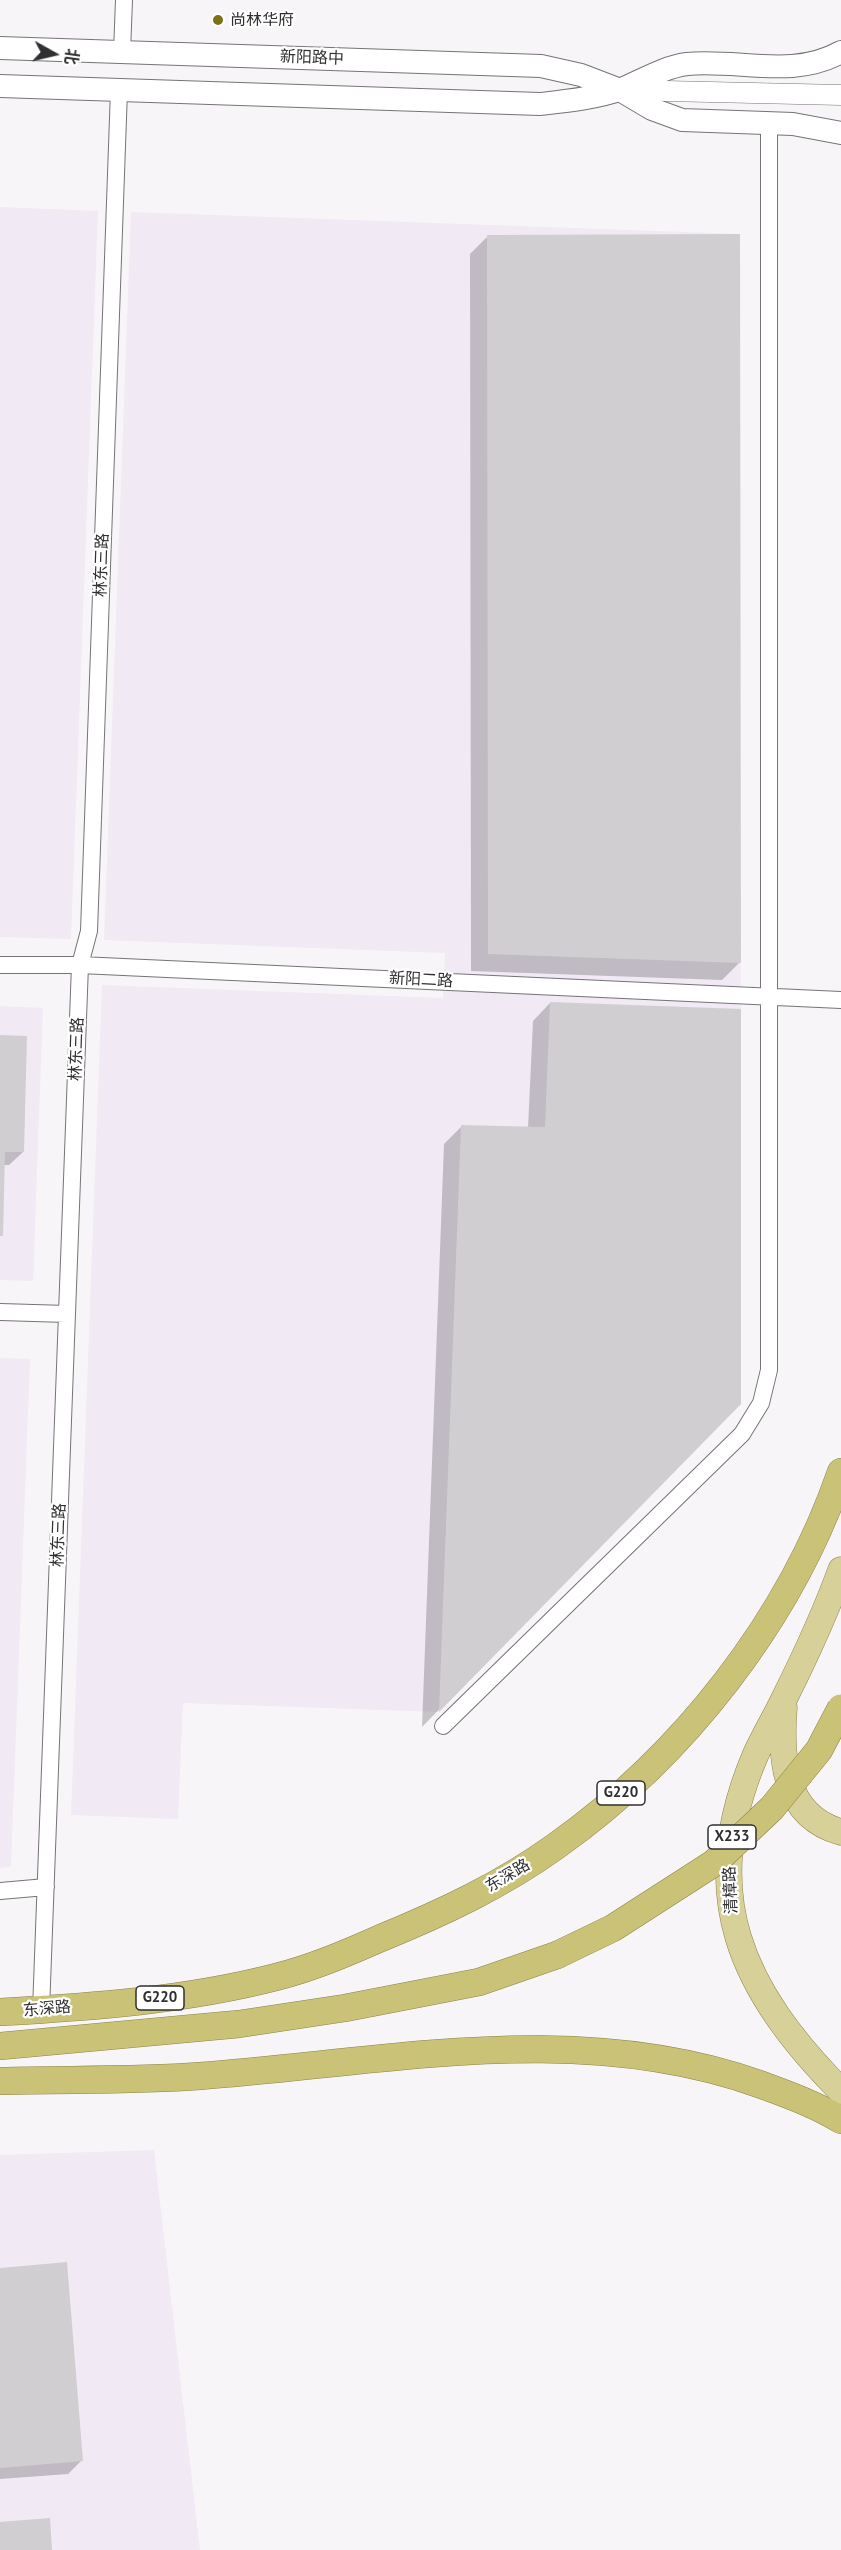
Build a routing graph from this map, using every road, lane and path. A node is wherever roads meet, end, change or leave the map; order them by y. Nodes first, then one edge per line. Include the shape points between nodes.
1 (124, 0) edge
2 (0, 48) edge
3 (122, 52) junction
4 (841, 52) edge
5 (0, 86) edge
6 (119, 90) junction
7 (620, 90) junction
8 (841, 95) edge
9 (769, 123) junction
10 (841, 133) edge
11 (0, 964) edge
12 (80, 965) junction
13 (770, 996) junction
14 (841, 1000) edge
15 (0, 1312) edge
16 (67, 1314) junction
17 (841, 1472) edge
18 (841, 1570) edge
19 (785, 1698) junction
20 (841, 1708) edge
21 (443, 1726) dead end
22 (841, 1832) edge
23 (46, 1887) junction
24 (0, 1891) edge
25 (41, 2010) junction
26 (0, 2012) edge
27 (0, 2046) edge
28 (0, 2081) edge
29 (841, 2091) edge
30 (841, 2120) edge

1 - 3 street
2 - 3 main road, 新阳路中
3 - 7 main road, 新阳路中 via 541,66 581,75
4 - 7 main road via 815,64 791,66 686,64
5 - 6 main road, 新阳路中
6 - 7 main road, 新阳路中 via 540,104
6 - 12 street, 林东三路 via 89,931
7 - 8 street, 新阳路中
7 - 9 main road via 652,109 682,120
9 - 10 main road
9 - 13 street
11 - 12 street, 新阳二路
12 - 13 street, 新阳二路
12 - 16 street, 林东三路
13 - 14 street, 新阳二路
13 - 21 street via 769,1370 761,1403 742,1434
15 - 16 street
16 - 23 street, 林东三路
17 - 25 highway, 东深路 / G220 via 809,1551 749,1649 714,1695 639,1777 556,1846 496,1885 431,1918 330,1960 276,1977 153,1999
18 - 19 main road, 清樟路 / X233
19 - 22 main road via 783,1765 792,1791 808,1814
19 - 29 main road, 清樟路 / X233 via 755,1755 741,1794 729,1857 730,1910 738,1942 765,2000
20 - 27 highway, 东深路 / G220, bridge via 812,1758 772,1808 714,1863 613,1928 557,1955 479,1982 345,2008 239,2024
23 - 24 street
23 - 25 street, 林东三路
25 - 26 highway, 东深路 / G220
28 - 30 highway via 198,2076 419,2054 538,2048 647,2055 706,2067 789,2095

